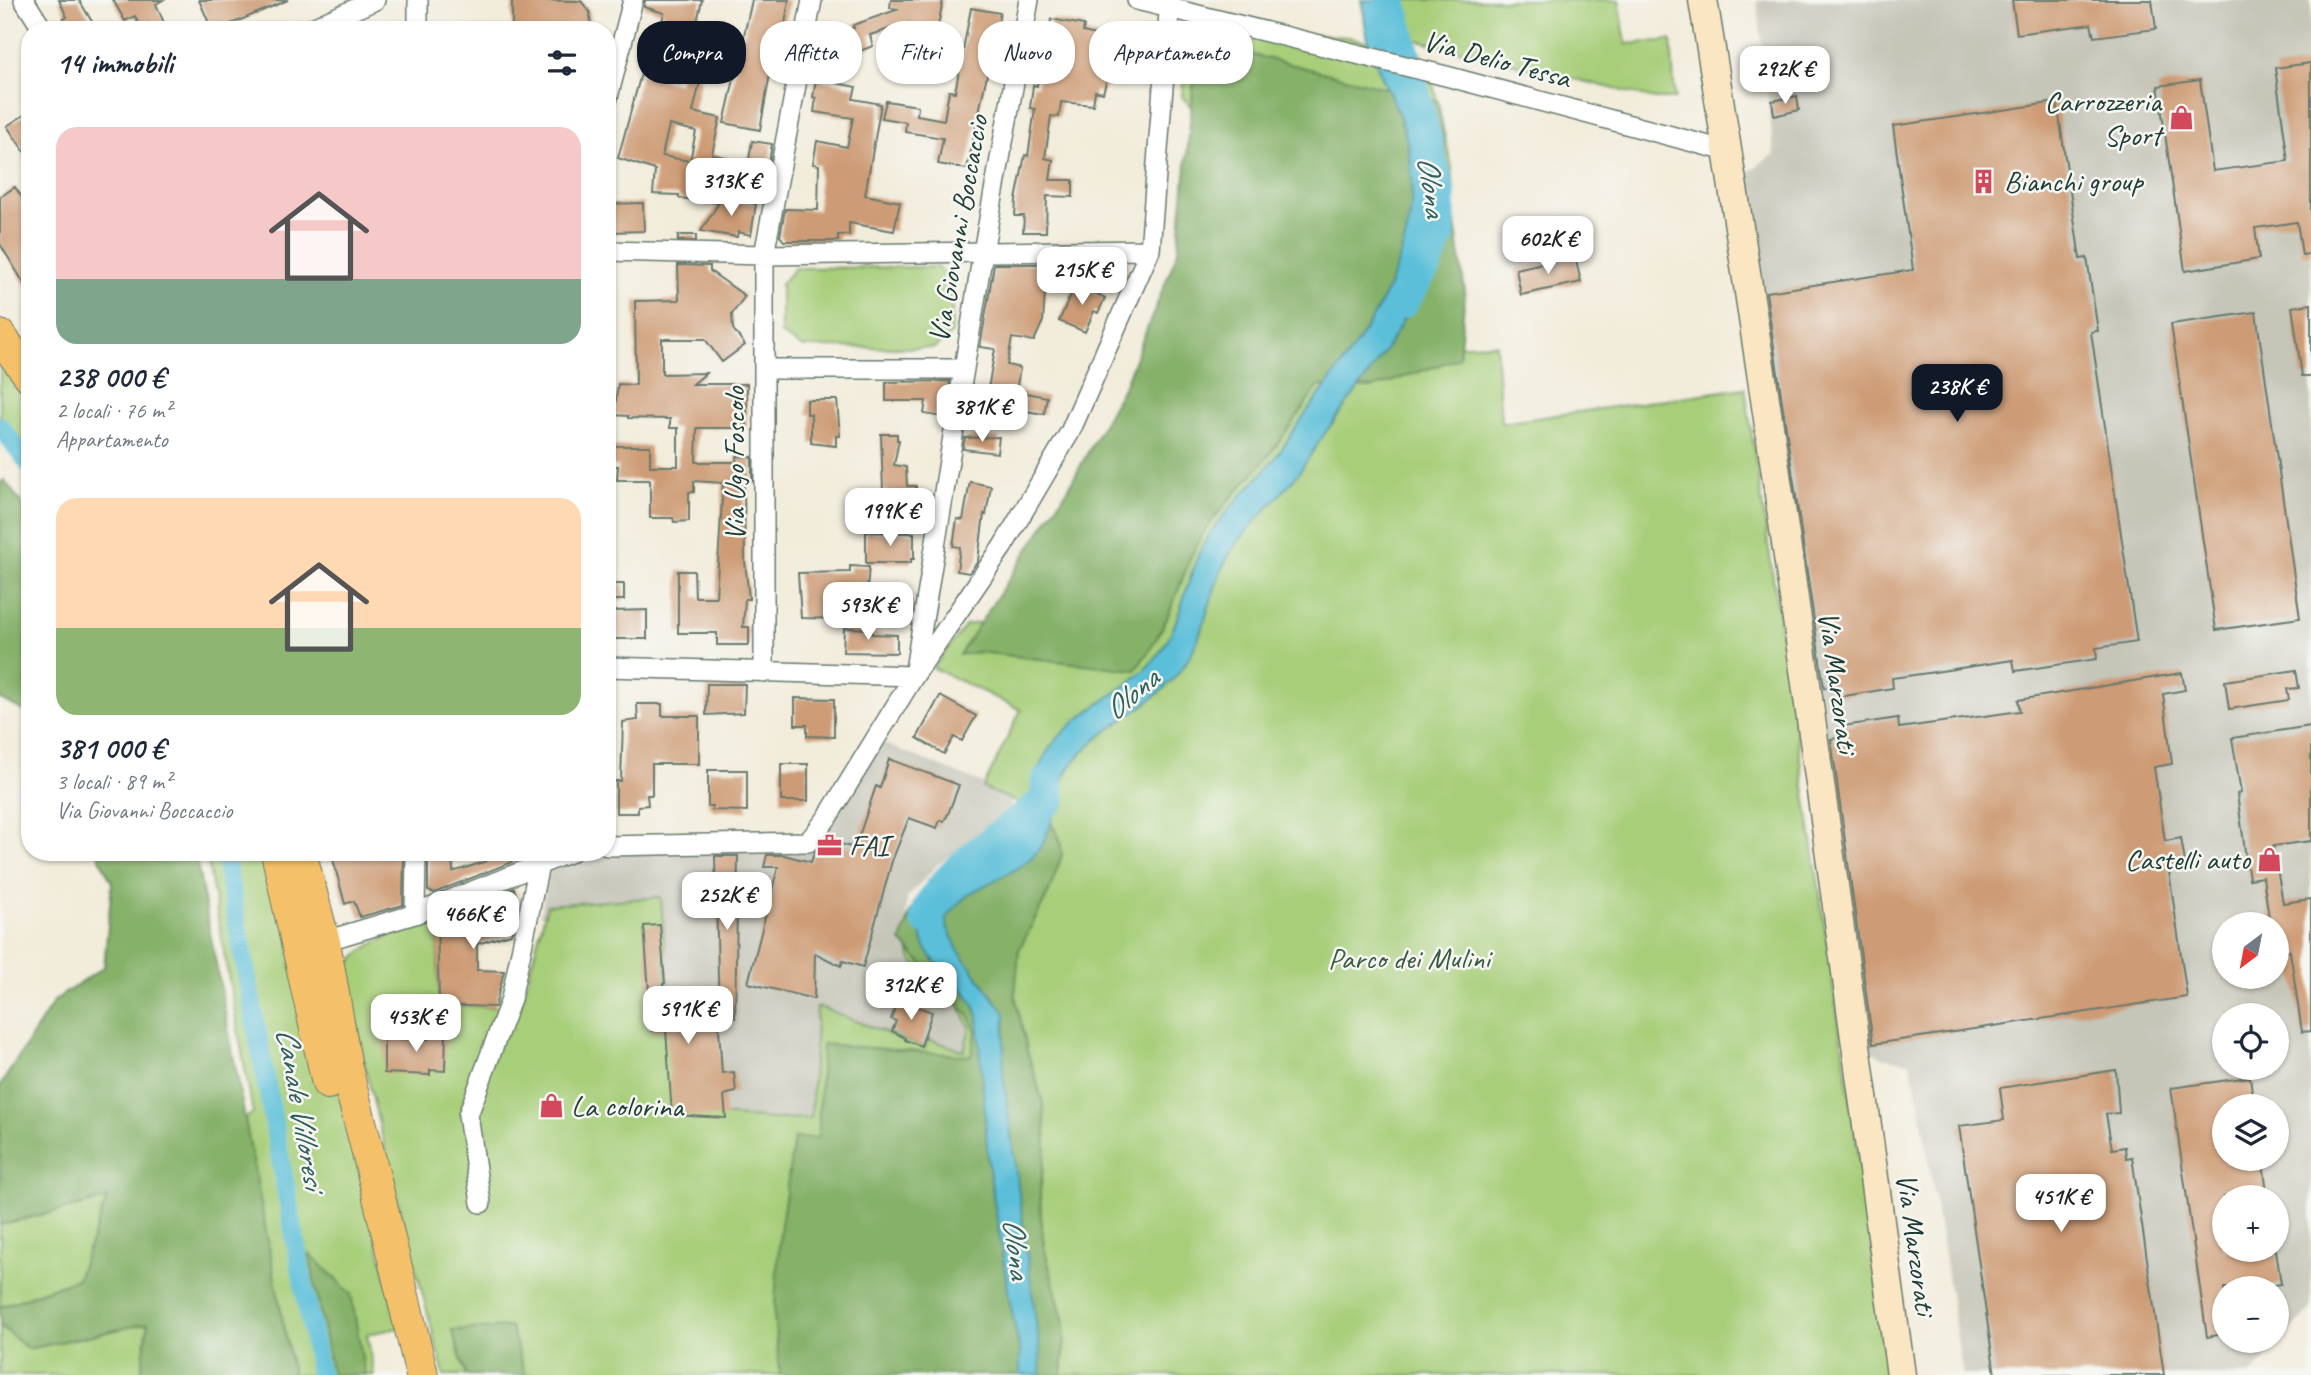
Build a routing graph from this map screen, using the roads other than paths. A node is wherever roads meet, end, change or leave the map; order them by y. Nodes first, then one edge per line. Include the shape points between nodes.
1 (24, 0) edge
2 (374, 0) edge
3 (418, 0) edge
4 (633, 0) edge
5 (812, 0) edge
6 (1029, 0) edge
7 (1137, 0) edge
8 (1703, 0) edge
9 (1170, 4) edge
10 (37, 21) edge
11 (328, 21) edge
12 (418, 21) edge
13 (616, 66) edge
14 (1727, 151) junction
15 (1150, 250) junction
16 (616, 251) edge
17 (983, 252) junction
18 (764, 255) junction
19 (764, 369) junction
20 (964, 369) junction
21 (616, 667) edge
22 (764, 672) junction
23 (914, 676) junction
24 (616, 846) edge
25 (280, 861) edge
26 (301, 861) edge
27 (415, 861) edge
28 (549, 861) edge
29 (539, 865) junction
30 (415, 914) junction
31 (311, 945) junction
32 (481, 1203) dead end
33 (422, 1375) edge
34 (1901, 1375) edge

1 - 10 street
2 - 11 street
3 - 12 street
4 - 13 street
5 - 18 street, Via Ugo Foscolo
6 - 17 street, Via Giovanni Boccaccio
7 - 9 street, Via Delio Tessa
8 - 14 street, Via Marzorati
9 - 14 street, Via Delio Tessa
9 - 15 street
14 - 34 street, Via Marzorati
15 - 17 street
15 - 23 street via 1070,432 1003,546
16 - 18 street
17 - 18 street
17 - 20 street, Via Giovanni Boccaccio
18 - 19 street, Via Ugo Foscolo
19 - 20 street
19 - 22 street, Via Ugo Foscolo
20 - 23 street, Via Giovanni Boccaccio
21 - 22 street
22 - 23 street
23 - 24 street via 808,842
25 - 31 main road
26 - 31 main road
27 - 30 street
28 - 29 street
29 - 30 street
29 - 32 street via 511,999 468,1115
30 - 31 street
31 - 33 main road via 335,1110 383,1220

